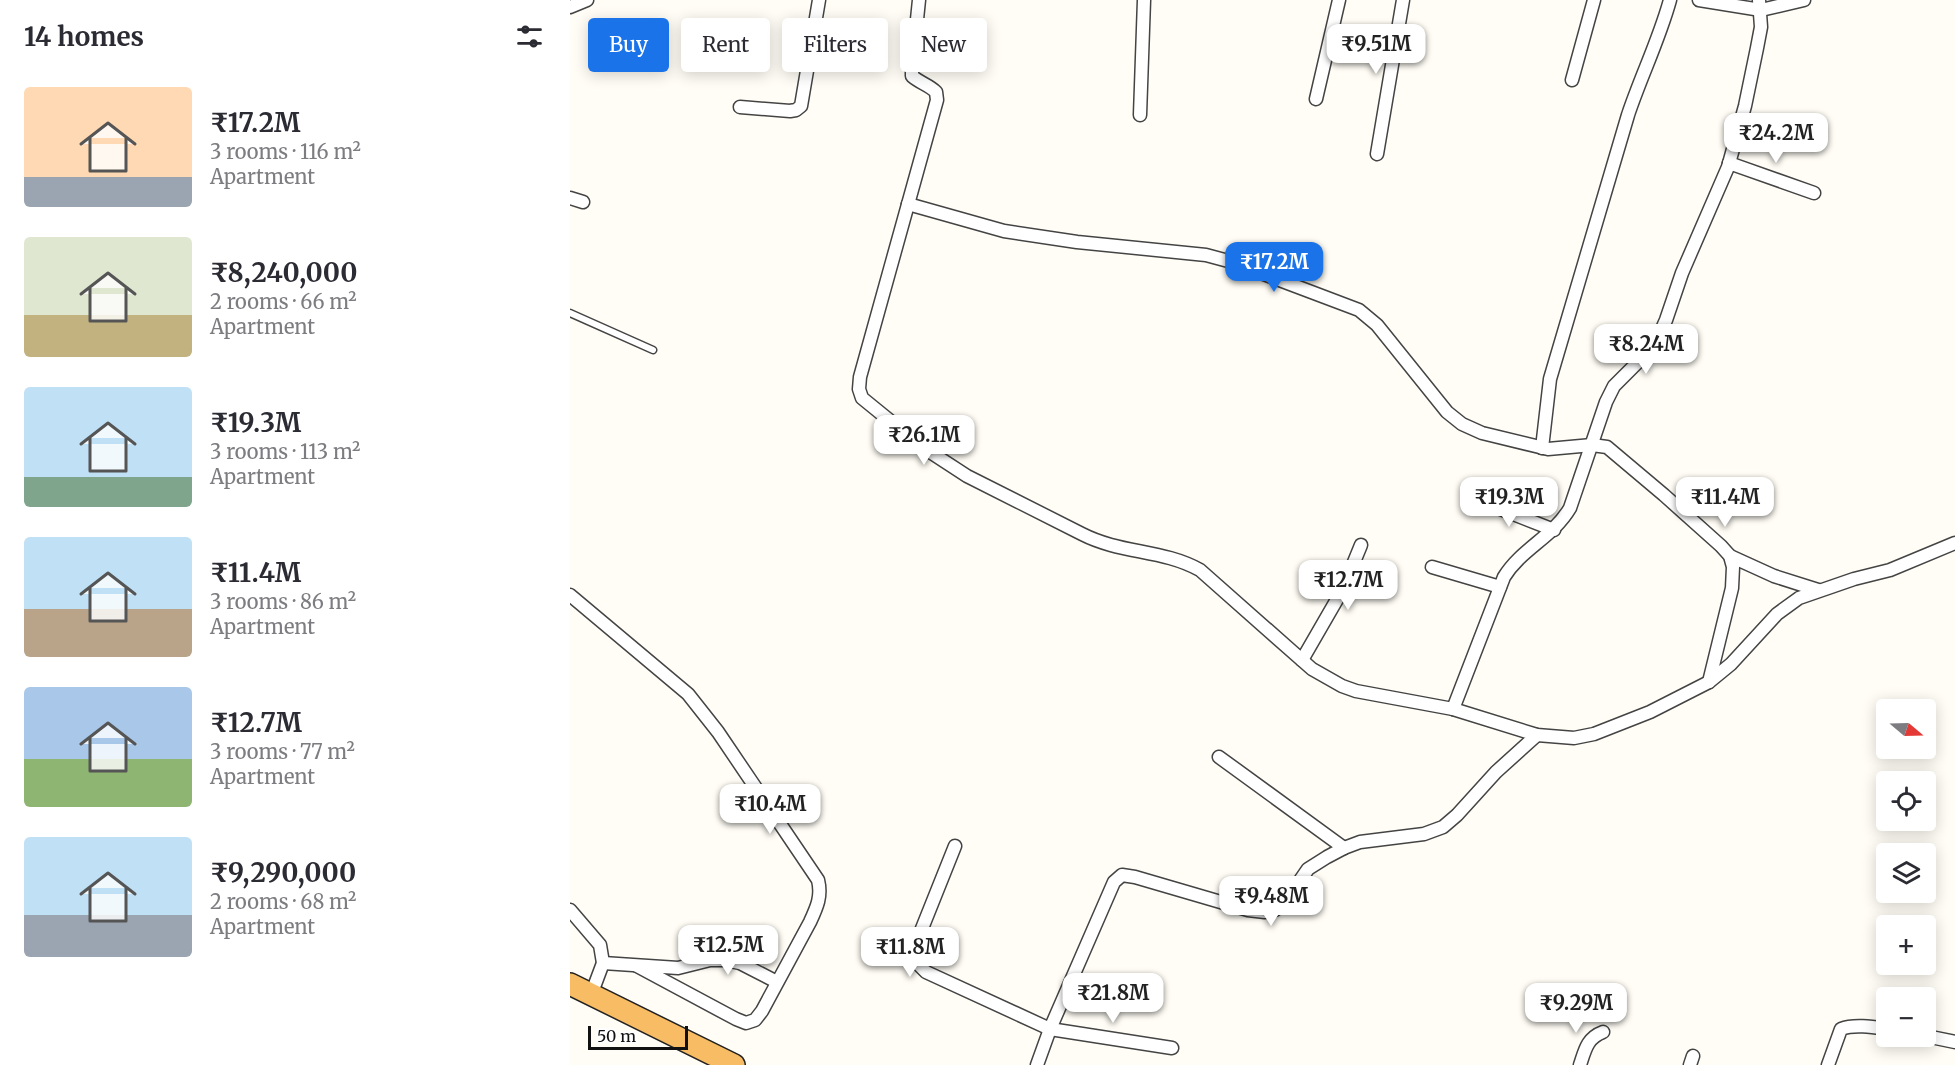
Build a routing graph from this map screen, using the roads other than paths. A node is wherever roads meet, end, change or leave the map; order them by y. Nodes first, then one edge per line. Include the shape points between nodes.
1 (587, 0) edge
2 (819, 0) edge
3 (919, 0) edge
4 (1144, 0) edge
5 (1339, 0) edge
6 (1403, 0) edge
7 (1594, 0) edge
8 (1670, 0) edge
9 (1699, 0) edge
10 (1804, 0) edge
11 (1760, 5) edge
12 (570, 8) edge
13 (1572, 80) dead end
14 (1316, 99) dead end
15 (740, 107) dead end
16 (1140, 115) dead end
17 (1377, 154) dead end
18 (1729, 163) junction
19 (1814, 193) dead end
20 (570, 198) edge
21 (583, 202) dead end
22 (908, 204) junction
23 (570, 313) edge
24 (653, 350) dead end
25 (1592, 445) junction
26 (1542, 447) junction
27 (1475, 499) dead end
28 (1554, 530) junction
29 (1955, 543) edge
30 (1361, 545) dead end
31 (1730, 556) junction
32 (1432, 567) dead end
33 (1500, 587) junction
34 (1818, 590) junction
35 (570, 595) edge
36 (1302, 660) junction
37 (1709, 682) junction
38 (1453, 709) junction
39 (1537, 735) junction
40 (1219, 756) dead end
41 (955, 846) dead end
42 (1344, 848) junction
43 (570, 910) edge
44 (603, 963) junction
45 (637, 966) junction
46 (777, 982) junction
47 (570, 984) edge
48 (591, 995) junction
49 (1876, 1028) edge
50 (1050, 1029) junction
51 (1603, 1032) dead end
52 (1936, 1038) edge
53 (1955, 1041) edge
54 (1172, 1048) dead end
55 (734, 1065) edge
56 (1037, 1065) edge
57 (1580, 1065) edge
58 (1828, 1065) edge

1 - 12 street
2 - 15 street via 801,106 790,111
3 - 22 street via 912,76 932,88 937,100
4 - 16 street
5 - 14 street
6 - 17 street
7 - 13 street
8 - 26 street via 1628,115 1550,380
9 - 11 street
10 - 11 street via 1773,9
11 - 18 street via 1757,48
18 - 19 street
18 - 25 street via 1658,338 1614,386
20 - 21 street
22 - 26 street via 1004,231 1206,255 1341,302 1377,325 1447,412 1462,424 1482,433
22 - 36 street via 860,376 862,398 921,446 967,476 1099,543 1171,558 1200,570
23 - 24 lane
25 - 26 street
25 - 28 street via 1570,508
25 - 31 street via 1612,451
27 - 28 street
28 - 33 street via 1511,565
29 - 34 street via 1890,570
30 - 36 street via 1343,589
31 - 34 street
31 - 37 street via 1732,588
32 - 33 street
33 - 38 street
34 - 37 street via 1777,614
35 - 46 street via 688,694 819,880 817,907
36 - 38 street via 1328,679 1356,691
37 - 39 street via 1650,712 1594,734 1574,738
38 - 39 street
39 - 42 street via 1443,827
40 - 42 street
41 - 50 street via 915,946 916,962 926,972
42 - 50 street via 1308,869 1286,901 1265,912 1122,875 1114,882
43 - 44 street via 600,945
44 - 45 street
44 - 48 street
45 - 46 street via 678,968 724,960 740,963
45 - 46 street via 746,1023 762,1011
47 - 48 highway
48 - 55 highway
49 - 58 street via 1841,1029
50 - 54 street
50 - 56 street
51 - 57 street via 1588,1042
52 - 53 street

